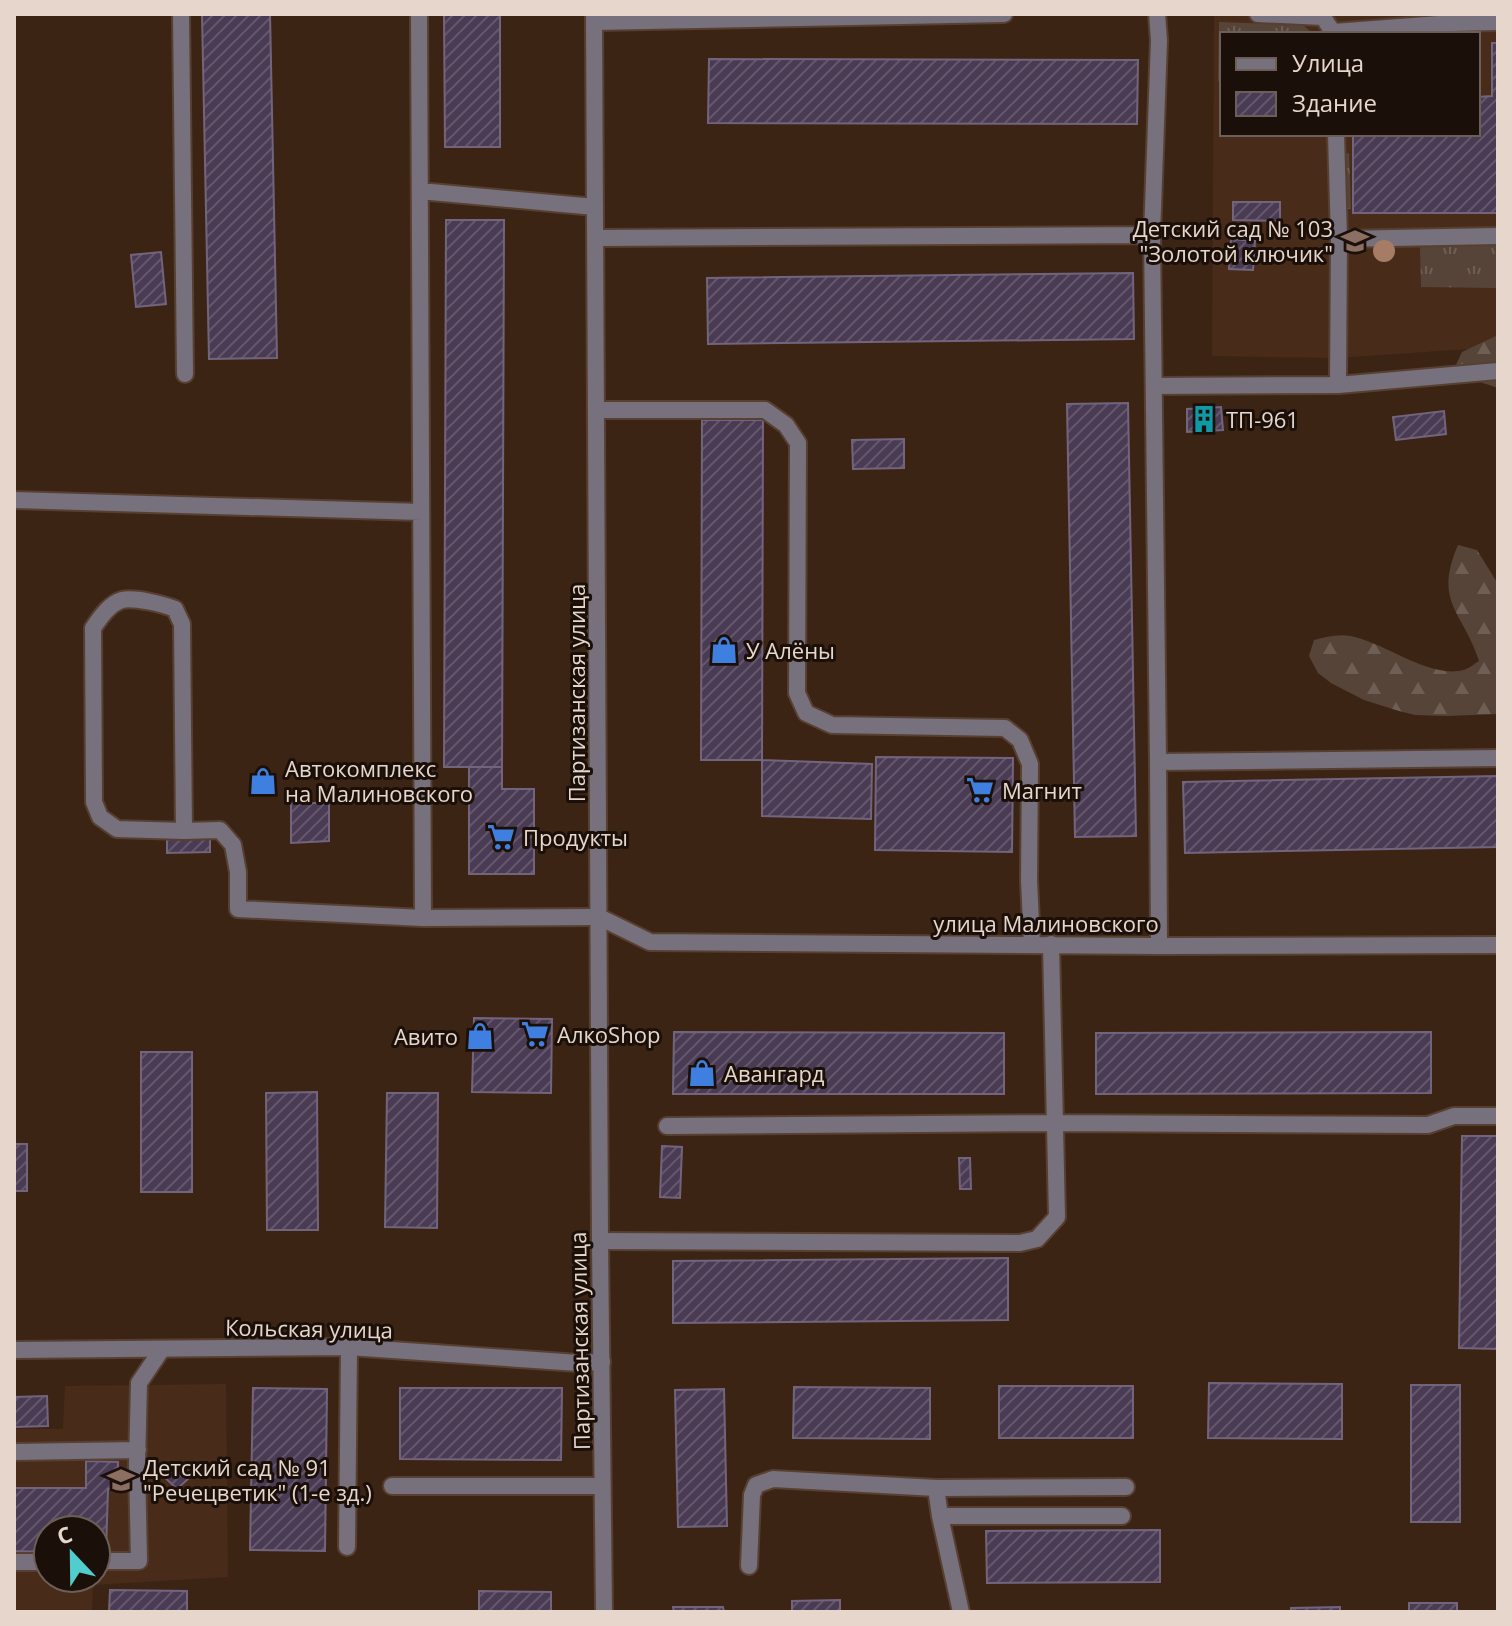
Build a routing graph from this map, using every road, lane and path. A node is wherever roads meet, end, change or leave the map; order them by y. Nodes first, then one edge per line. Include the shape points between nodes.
1 (181, 14) edge
2 (419, 14) edge
3 (1004, 14) edge
4 (1157, 14) edge
5 (1258, 14) edge
6 (1282, 14) edge
7 (594, 18) edge
8 (1498, 22) edge
9 (1452, 29) edge
10 (1333, 32) edge
11 (1364, 32) edge
12 (1336, 136) edge
13 (420, 191) junction
14 (595, 207) junction
15 (1152, 235) junction
16 (1498, 236) edge
17 (596, 238) junction
18 (1339, 239) junction
19 (1498, 371) edge
20 (185, 374) dead end
21 (1338, 385) junction
22 (1154, 386) junction
23 (596, 410) junction
24 (14, 500) edge
25 (421, 512) junction
26 (1498, 758) edge
27 (1158, 762) junction
28 (184, 831) junction
29 (599, 917) junction
30 (423, 918) junction
31 (1051, 944) junction
32 (1032, 945) junction
33 (1498, 945) edge
34 (1159, 946) junction
35 (1498, 1116) edge
36 (1055, 1123) junction
37 (667, 1126) dead end
38 (600, 1241) junction
39 (349, 1347) junction
40 (162, 1349) junction
41 (14, 1350) edge
42 (602, 1362) junction
43 (138, 1450) junction
44 (14, 1452) edge
45 (392, 1486) dead end
46 (602, 1486) junction
47 (1126, 1487) dead end
48 (936, 1488) junction
49 (940, 1516) junction
50 (1122, 1516) dead end
51 (347, 1547) dead end
52 (112, 1561) edge
53 (749, 1566) dead end
54 (604, 1612) edge
55 (961, 1612) edge

1 - 20 street
2 - 13 street
3 - 7 street
4 - 15 street
5 - 6 street
6 - 10 street via 1323,17
7 - 14 street, Партизанская улица
8 - 9 street
9 - 11 street
12 - 18 street
13 - 14 street
13 - 25 street
14 - 17 street, Партизанская улица
15 - 17 street
15 - 22 street
16 - 18 street
17 - 23 street, Партизанская улица
18 - 21 street
19 - 21 street
21 - 22 street
22 - 27 street
23 - 29 street, Партизанская улица
23 - 32 street via 765,410 786,425 798,443 797,693 806,713 832,725 1005,728 1020,740 1030,764
24 - 25 street
25 - 30 street
26 - 27 street
27 - 34 street
28 - 28 street via 182,624 175,609 160,602 123,600 93,628 94,802 100,817 117,829
28 - 30 street via 220,830 233,845 238,909
29 - 30 street
29 - 32 street, улица Малиновского via 650,942
29 - 38 street, Партизанская улица
31 - 32 street, улица Малиновского
31 - 34 street, улица Малиновского
31 - 36 street
33 - 34 street, улица Малиновского
35 - 36 street via 1454,1116 1428,1125
36 - 37 street
36 - 38 street via 1057,1217 1037,1239
38 - 42 street, Партизанская улица
39 - 40 street, Кольская улица
39 - 42 street, Кольская улица
39 - 51 street
40 - 41 street, Кольская улица
40 - 43 street via 139,1383
42 - 46 street, Партизанская улица
43 - 44 street
43 - 52 street via 139,1561
45 - 46 street
46 - 54 street, Партизанская улица
47 - 48 street
48 - 49 street
48 - 53 street via 773,1479 756,1485
49 - 50 street
49 - 55 street

